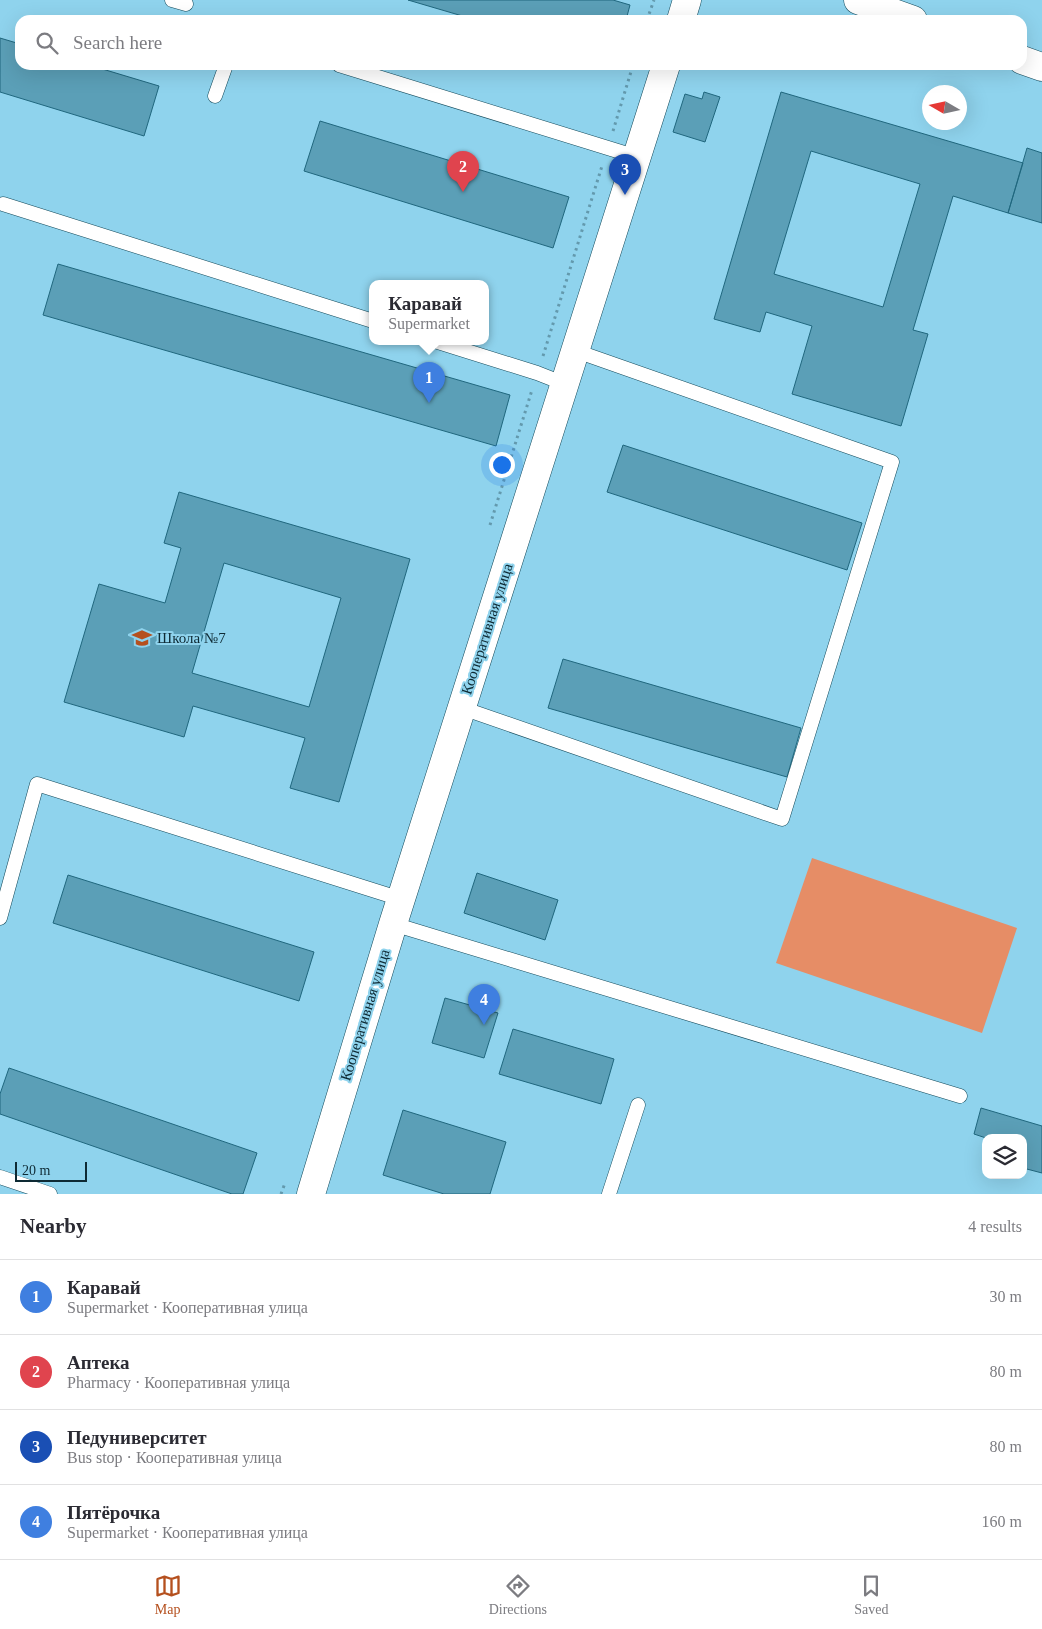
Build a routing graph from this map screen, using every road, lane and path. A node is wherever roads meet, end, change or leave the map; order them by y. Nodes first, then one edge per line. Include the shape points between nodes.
1 (172, 0) edge
2 (654, 0) edge
3 (687, 0) edge
4 (858, 0) edge
5 (186, 4) dead end
6 (649, 15) edge
7 (682, 15) edge
8 (899, 15) edge
9 (1027, 62) edge
10 (1042, 67) edge
11 (224, 70) edge
12 (355, 70) edge
13 (664, 70) edge
14 (215, 96) dead end
15 (637, 156) junction
16 (3, 204) dead end
17 (369, 320) edge
18 (448, 345) edge
19 (576, 351) junction
20 (565, 384) junction
21 (462, 708) junction
22 (397, 912) junction
23 (0, 918) edge
24 (960, 1096) dead end
25 (638, 1105) dead end
26 (0, 1178) edge
27 (50, 1194) edge
28 (312, 1194) edge
29 (609, 1194) edge

1 - 5 lane
2 - 6 path
3 - 7 street
4 - 8 street
9 - 10 street
11 - 14 lane
12 - 15 lane
13 - 15 street, Кооперативная улица
15 - 19 street, Кооперативная улица
16 - 17 lane
18 - 20 lane
19 - 20 street, Кооперативная улица
19 - 21 lane via 892,462 782,819
20 - 21 street, Кооперативная улица
21 - 22 street, Кооперативная улица
22 - 23 lane via 37,784
22 - 24 lane
22 - 28 street, Кооперативная улица
25 - 29 lane
26 - 27 lane

